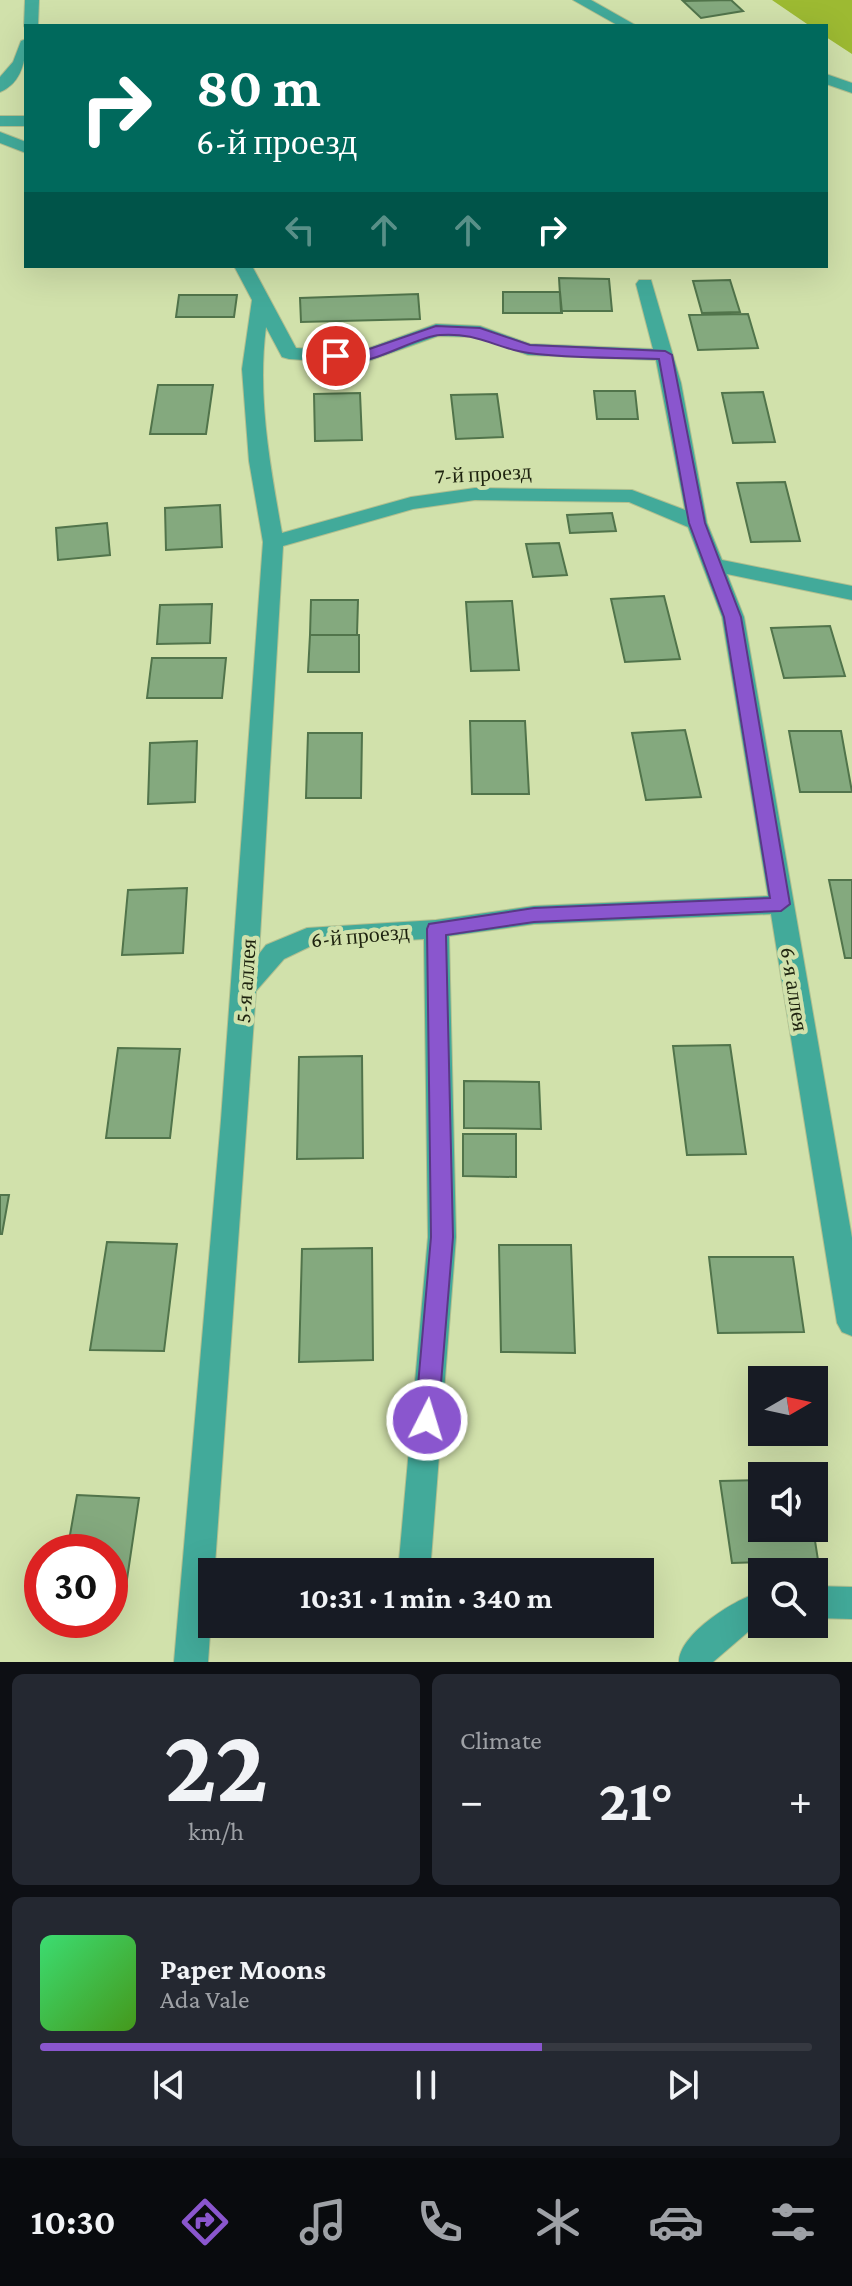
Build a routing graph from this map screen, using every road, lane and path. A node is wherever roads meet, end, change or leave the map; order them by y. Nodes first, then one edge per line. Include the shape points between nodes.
1 (32, 0) edge
2 (580, 0) edge
3 (31, 24) edge
4 (626, 24) edge
5 (24, 50) edge
6 (828, 80) edge
7 (0, 87) edge
8 (852, 88) edge
9 (0, 121) edge
10 (24, 121) edge
11 (0, 137) edge
12 (24, 147) edge
13 (244, 268) edge
14 (645, 284) dead end
15 (261, 300) junction
16 (665, 355) junction
17 (697, 523) junction
18 (273, 542) junction
19 (713, 565) junction
20 (852, 593) edge
21 (781, 904) junction
22 (436, 929) junction
23 (244, 988) junction
24 (852, 1323) edge
25 (207, 1558) edge
26 (415, 1558) edge
27 (828, 1602) edge
28 (852, 1603) edge
29 (748, 1611) edge
30 (198, 1626) edge
31 (191, 1662) edge
32 (696, 1662) edge

1 - 3 street
2 - 4 street
5 - 7 street
6 - 8 street
9 - 10 street
11 - 12 street
13 - 15 street
14 - 16 street, 6-я аллея
15 - 16 street via 289,353 360,358 436,330 480,332 528,349
15 - 18 street, 5-я аллея via 251,369
16 - 17 street, 6-я аллея
17 - 18 street, 7-й проезд via 632,496 475,494 411,503
17 - 19 street, 6-я аллея
18 - 23 street, 5-я аллея
19 - 20 street
19 - 21 street, 6-я аллея via 733,617
21 - 22 street, 6-й проезд via 534,915
21 - 24 street, 6-я аллея
22 - 23 street, 6-й проезд via 307,937 275,952
22 - 26 street via 442,1237
23 - 25 street, 5-я аллея
27 - 28 street
29 - 32 street via 696,1655
30 - 31 street, 5-я аллея

